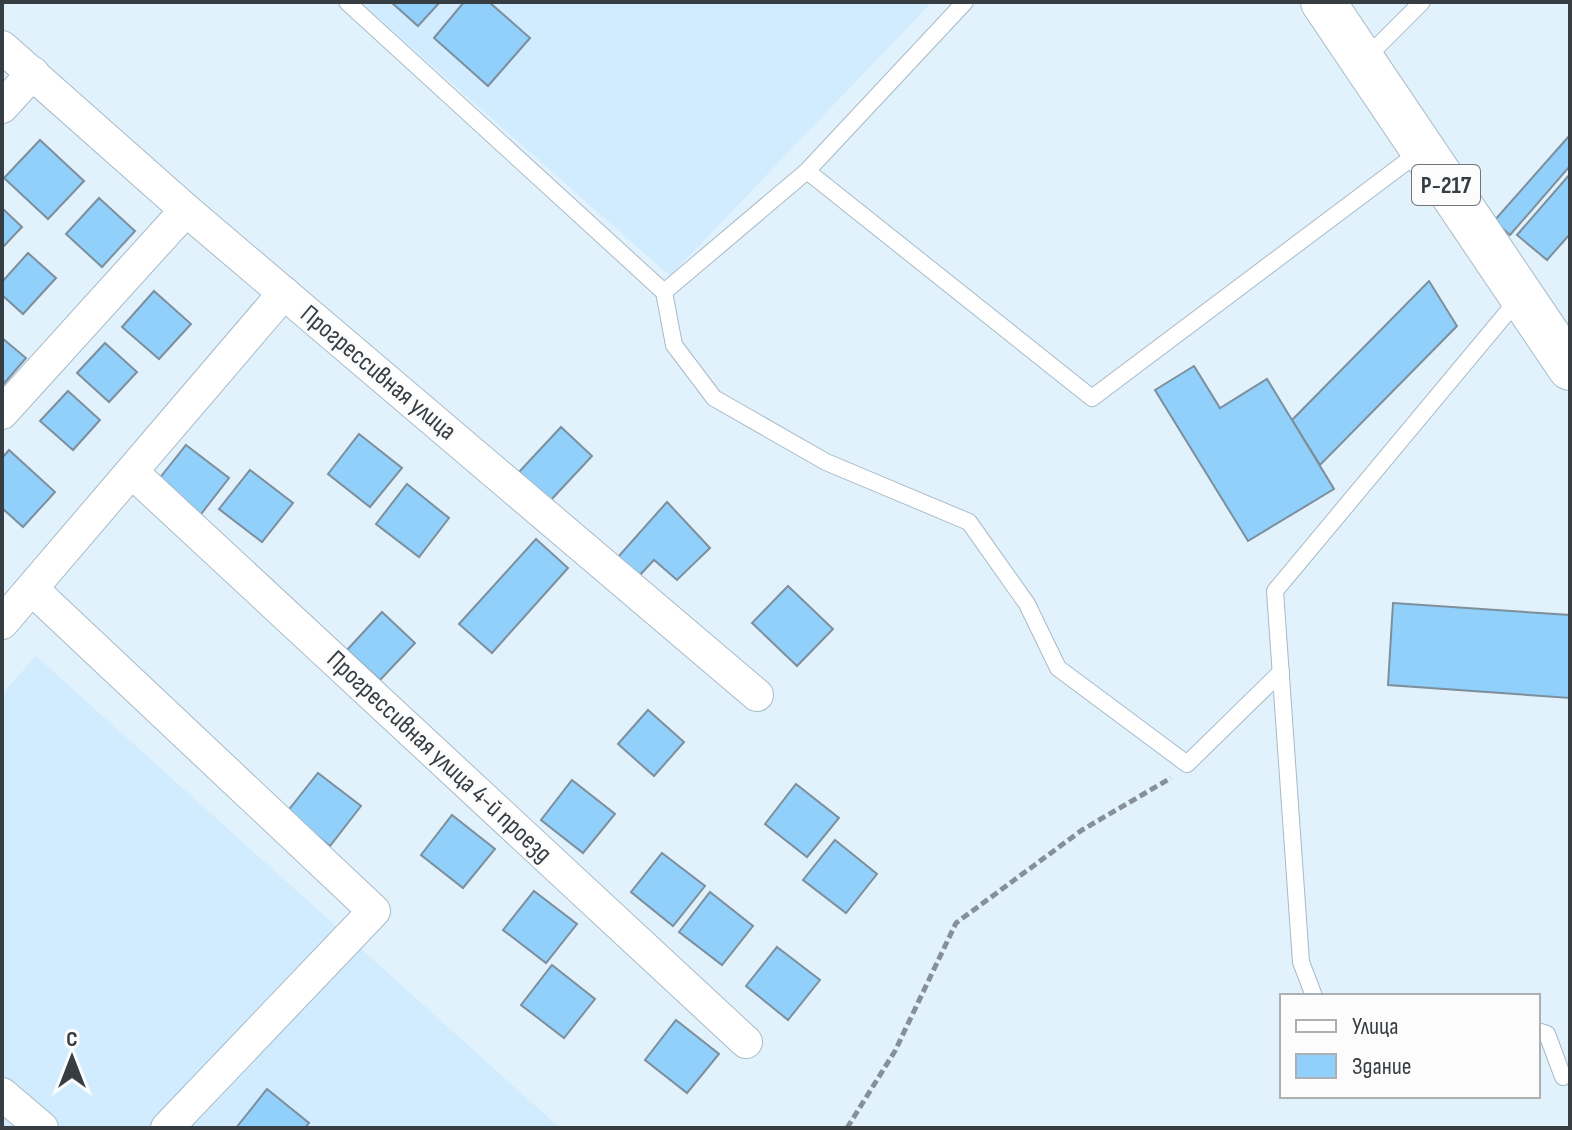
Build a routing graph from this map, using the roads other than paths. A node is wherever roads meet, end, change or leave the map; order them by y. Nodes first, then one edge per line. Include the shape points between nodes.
1 (347, 2) edge
2 (965, 2) edge
3 (1323, 2) edge
4 (1422, 2) edge
5 (2, 47) edge
6 (1363, 61) junction
7 (33, 73) junction
8 (2, 107) edge
9 (1422, 150) junction
10 (807, 171) junction
11 (186, 210) junction
12 (664, 292) junction
13 (284, 293) junction
14 (1521, 296) junction
15 (1570, 368) edge
16 (2, 413) edge
17 (133, 473) junction
18 (32, 589) junction
19 (2, 623) edge
20 (1281, 672) junction
21 (757, 695) dead end
22 (1313, 994) edge
23 (1540, 1032) edge
24 (746, 1042) dead end
25 (1563, 1077) dead end
26 (2, 1094) edge
27 (42, 1128) edge
28 (167, 1128) edge

1 - 12 lane
2 - 10 lane
3 - 6 highway, Р-217
4 - 6 lane
5 - 7 street, Прогрессивная улица
6 - 9 highway, Р-217
7 - 8 street
7 - 11 street, Прогрессивная улица
9 - 10 lane via 1092,398
9 - 14 highway, Р-217
10 - 12 lane
11 - 13 street, Прогрессивная улица
11 - 16 street
12 - 20 lane via 674,345 714,398 826,462 969,522 1027,604 1058,668 1187,764
13 - 17 street
13 - 21 street, Прогрессивная улица
14 - 15 highway, Р-217
14 - 20 lane via 1275,591
17 - 18 street
17 - 24 street, Прогрессивная улица 4-й проезд
18 - 19 street
18 - 28 street via 374,911
20 - 22 lane via 1301,962
23 - 25 lane via 1547,1034
26 - 27 street

